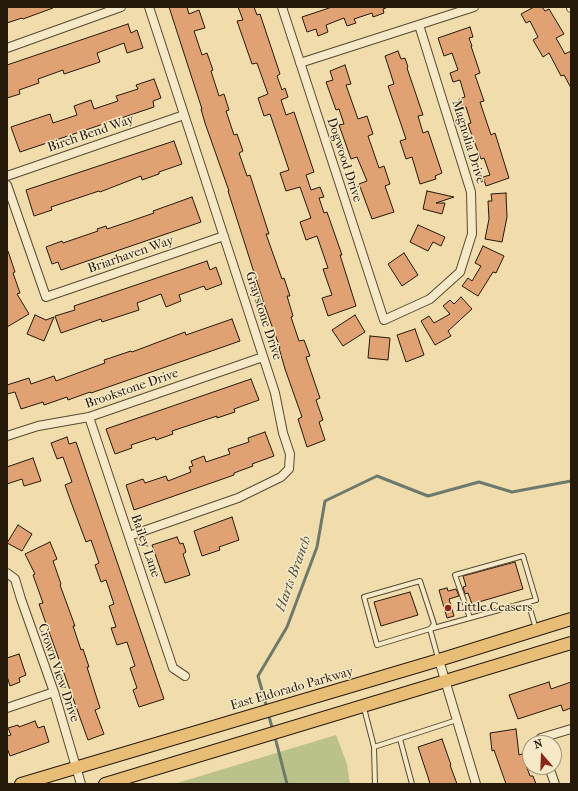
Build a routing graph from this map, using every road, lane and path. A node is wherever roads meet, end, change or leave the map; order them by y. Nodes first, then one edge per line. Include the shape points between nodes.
1 (121, 7) edge
2 (148, 7) edge
3 (282, 7) edge
4 (474, 7) edge
5 (419, 25) junction
6 (7, 48) edge
7 (300, 63) junction
8 (184, 115) junction
9 (7, 176) edge
10 (7, 185) edge
11 (224, 236) junction
12 (384, 320) joint
13 (263, 357) junction
14 (89, 417) junction
15 (7, 436) edge
16 (129, 536) junction
17 (7, 574) edge
18 (528, 602) junction
19 (470, 618) junction
20 (571, 619) edge
21 (430, 629) junction
22 (536, 630) junction
23 (571, 643) edge
24 (439, 660) junction
25 (185, 676) dead end
26 (445, 681) junction
27 (54, 692) junction
28 (364, 707) junction
29 (7, 708) edge
30 (457, 720) junction
31 (571, 729) edge
32 (556, 735) edge
33 (400, 740) junction
34 (374, 747) junction
35 (76, 767) junction
36 (21, 784) edge
37 (81, 784) edge
38 (105, 784) edge
39 (374, 784) edge
40 (412, 784) edge
41 (476, 784) edge

1 - 6 street
2 - 8 street, Graystone Drive
3 - 7 street, Dogwood Drive
4 - 5 street
5 - 7 street
5 - 12 street, Magnolia Drive via 471,192 472,234 460,272 430,299
7 - 12 street, Dogwood Drive
8 - 9 street, Birch Bend Way
8 - 11 street, Graystone Drive
10 - 11 street, Briarhaven Way via 46,297
11 - 13 street, Graystone Drive
13 - 14 street, Brookstone Drive
13 - 16 street, Graystone Drive via 290,454 290,469 281,477 238,498
14 - 15 street, Brookstone Drive via 38,426
14 - 16 street, Bailey Lane
16 - 25 street, Bailey Lane via 173,668
17 - 27 street, Crown View Drive via 15,579
18 - 19 lane
18 - 19 lane via 536,600 523,556 455,575
18 - 22 lane
19 - 21 lane
20 - 22 main road, East Eldorado Parkway
21 - 21 lane via 434,624 420,581 364,597 377,645
21 - 24 lane
22 - 24 main road, East Eldorado Parkway
23 - 26 main road
24 - 26 street
24 - 35 main road, East Eldorado Parkway
26 - 28 main road
26 - 30 street
27 - 29 street
27 - 35 street, Crown View Drive
28 - 34 lane
28 - 38 main road
30 - 33 lane
30 - 41 street
31 - 32 street
33 - 34 lane
33 - 40 lane
34 - 39 lane
35 - 36 main road, East Eldorado Parkway
35 - 37 street, Crown View Drive

